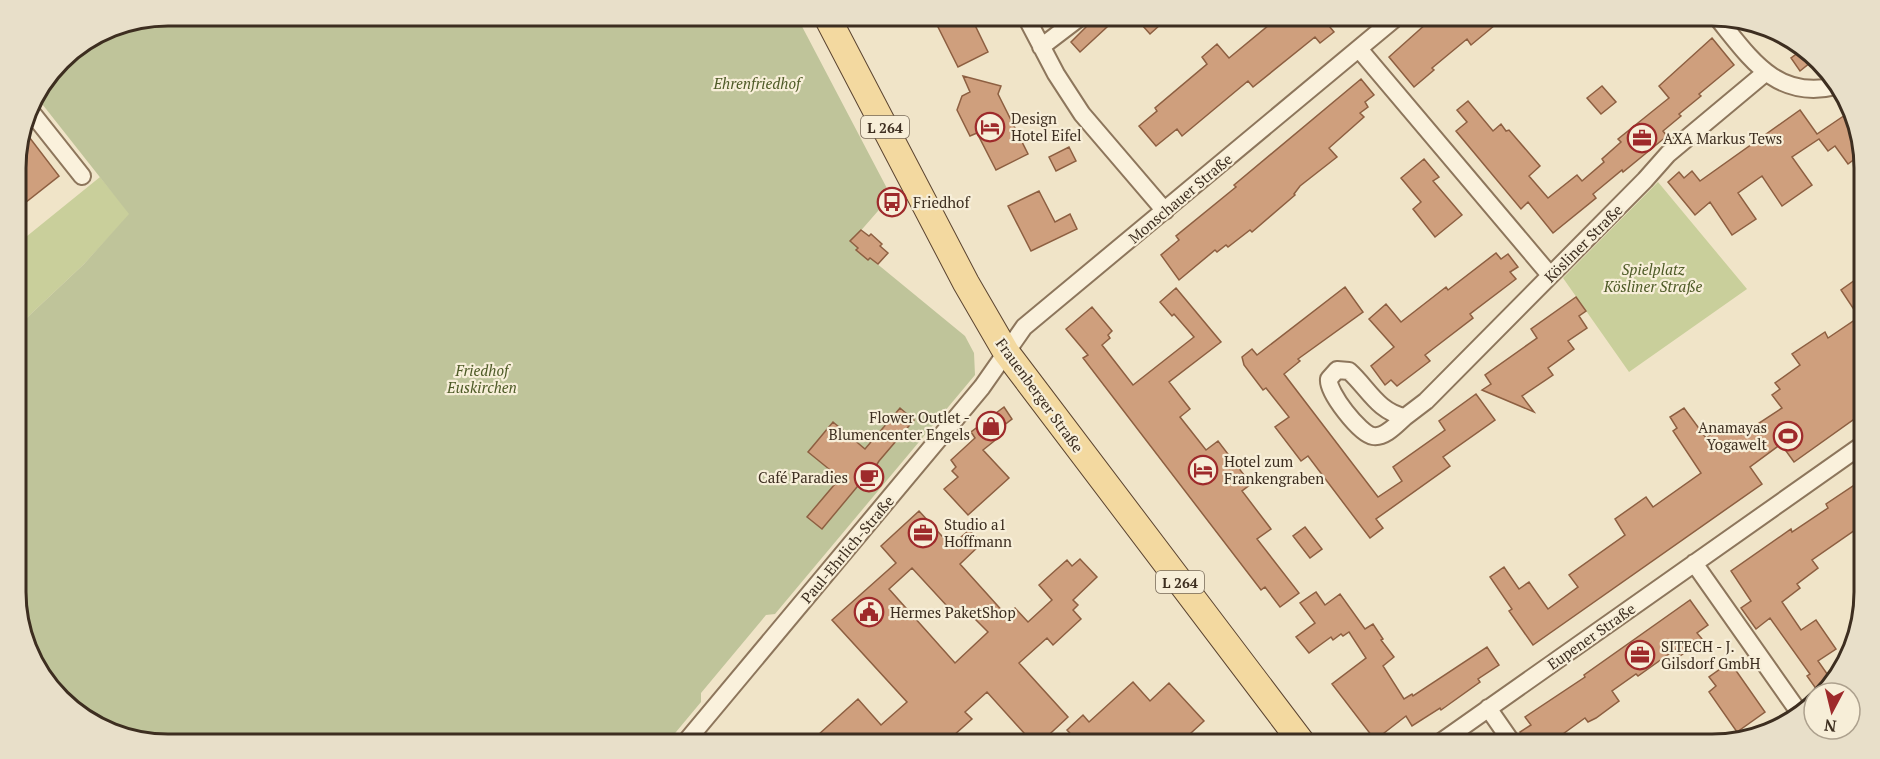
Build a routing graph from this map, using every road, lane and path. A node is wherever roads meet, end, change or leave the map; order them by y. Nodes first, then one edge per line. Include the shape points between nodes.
1 (832, 26) edge
2 (1030, 26) edge
3 (1069, 26) edge
4 (1386, 26) edge
5 (1725, 27) edge
6 (1041, 47) junction
7 (1359, 49) junction
8 (1765, 73) junction
9 (1830, 87) edge
10 (35, 117) edge
11 (82, 176) dead end
12 (1165, 211) junction
13 (1550, 275) junction
14 (1006, 352) junction
15 (1405, 417) junction
16 (1854, 450) edge
17 (1694, 563) junction
18 (1796, 706) edge
19 (1488, 708) junction
20 (1295, 733) edge
21 (1453, 733) edge
22 (1505, 733) edge
23 (693, 734) edge

1 - 14 main road, Frauenberger Straße / L 264
2 - 6 street
3 - 6 street
4 - 7 street, Monschauer Straße
5 - 8 street
6 - 12 street via 1082,114
7 - 12 street, Monschauer Straße
7 - 13 street
8 - 9 street via 1778,82 1800,88
8 - 13 street, Kösliner Straße via 1668,154
10 - 11 street
12 - 14 street, Monschauer Straße via 1023,327
13 - 15 street, Kösliner Straße via 1426,401
14 - 20 main road, Frauenberger Straße / L 264
14 - 23 street, Paul-Ehrlich-Straße via 982,387
15 - 15 street, Kösliner Straße via 1379,406 1349,371 1337,370 1329,379 1330,391 1364,432 1381,436
16 - 17 street, Eupener Straße
17 - 18 street
17 - 19 street, Eupener Straße
19 - 21 street, Eupener Straße
19 - 22 street

